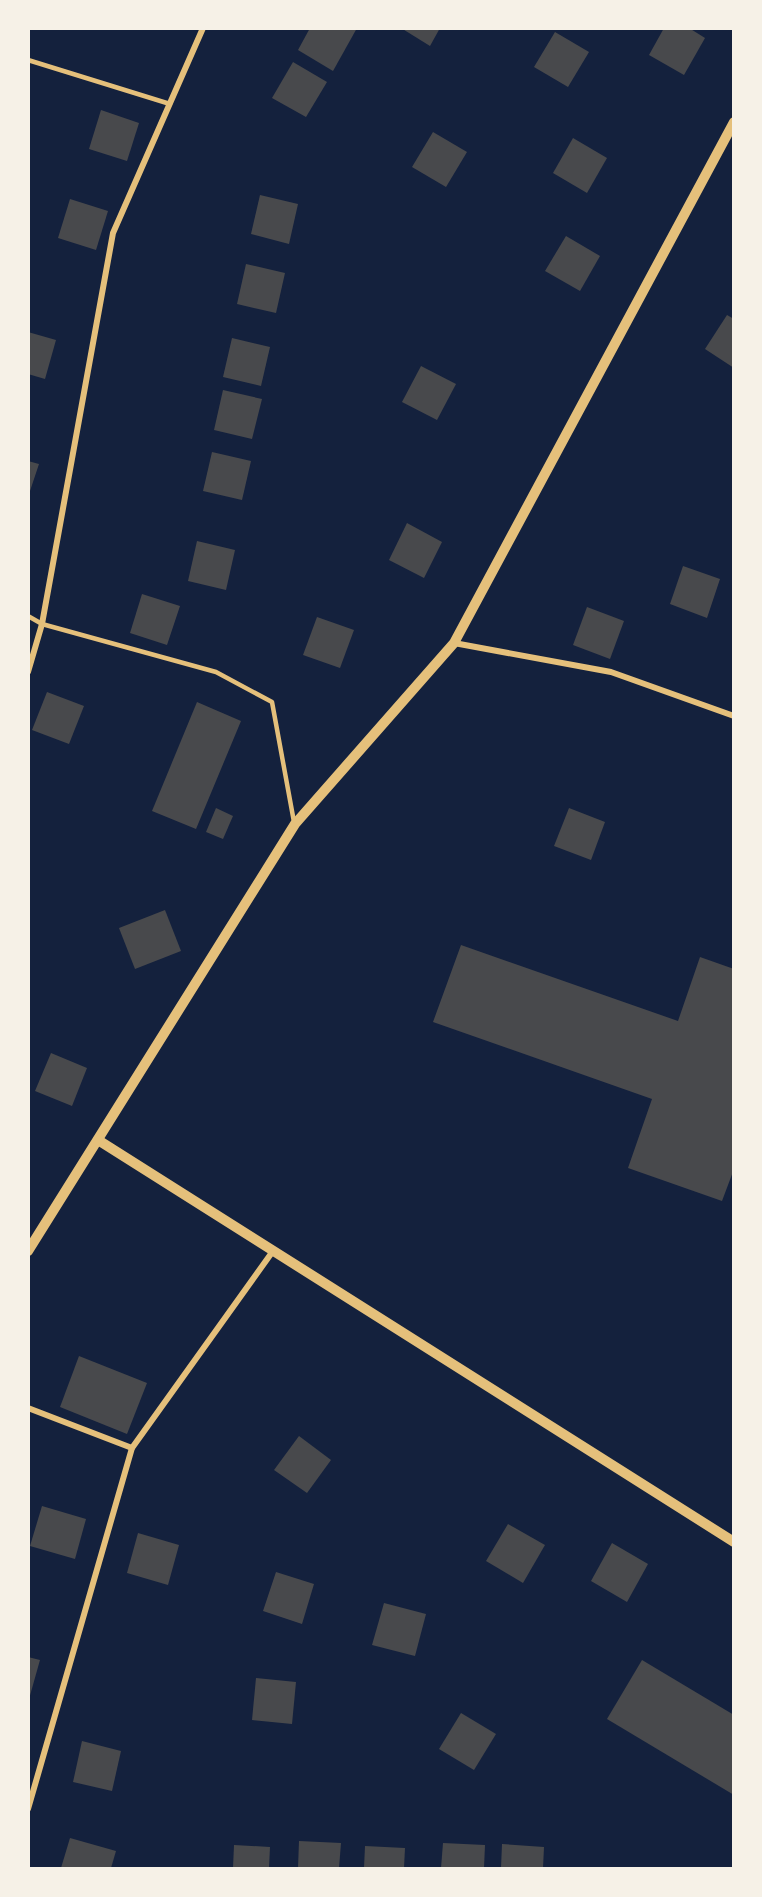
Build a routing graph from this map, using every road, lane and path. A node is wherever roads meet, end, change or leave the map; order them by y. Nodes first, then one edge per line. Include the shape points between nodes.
1 (203, 28) edge
2 (28, 60) edge
3 (170, 104) junction
4 (734, 122) edge
5 (28, 616) edge
6 (42, 624) junction
7 (454, 643) junction
8 (28, 672) edge
9 (734, 716) edge
10 (295, 824) junction
11 (98, 1140) junction
12 (28, 1251) edge
13 (273, 1251) junction
14 (28, 1408) edge
15 (132, 1448) junction
16 (734, 1542) edge
17 (28, 1809) edge

1 - 3 street
2 - 3 lane
3 - 6 street via 113,233
4 - 7 street
5 - 6 lane
6 - 8 street
6 - 10 lane via 216,672 272,702
7 - 9 street via 611,672
7 - 10 street
10 - 11 street
11 - 12 street
11 - 13 street
13 - 15 street
13 - 16 street
14 - 15 street
15 - 17 street

